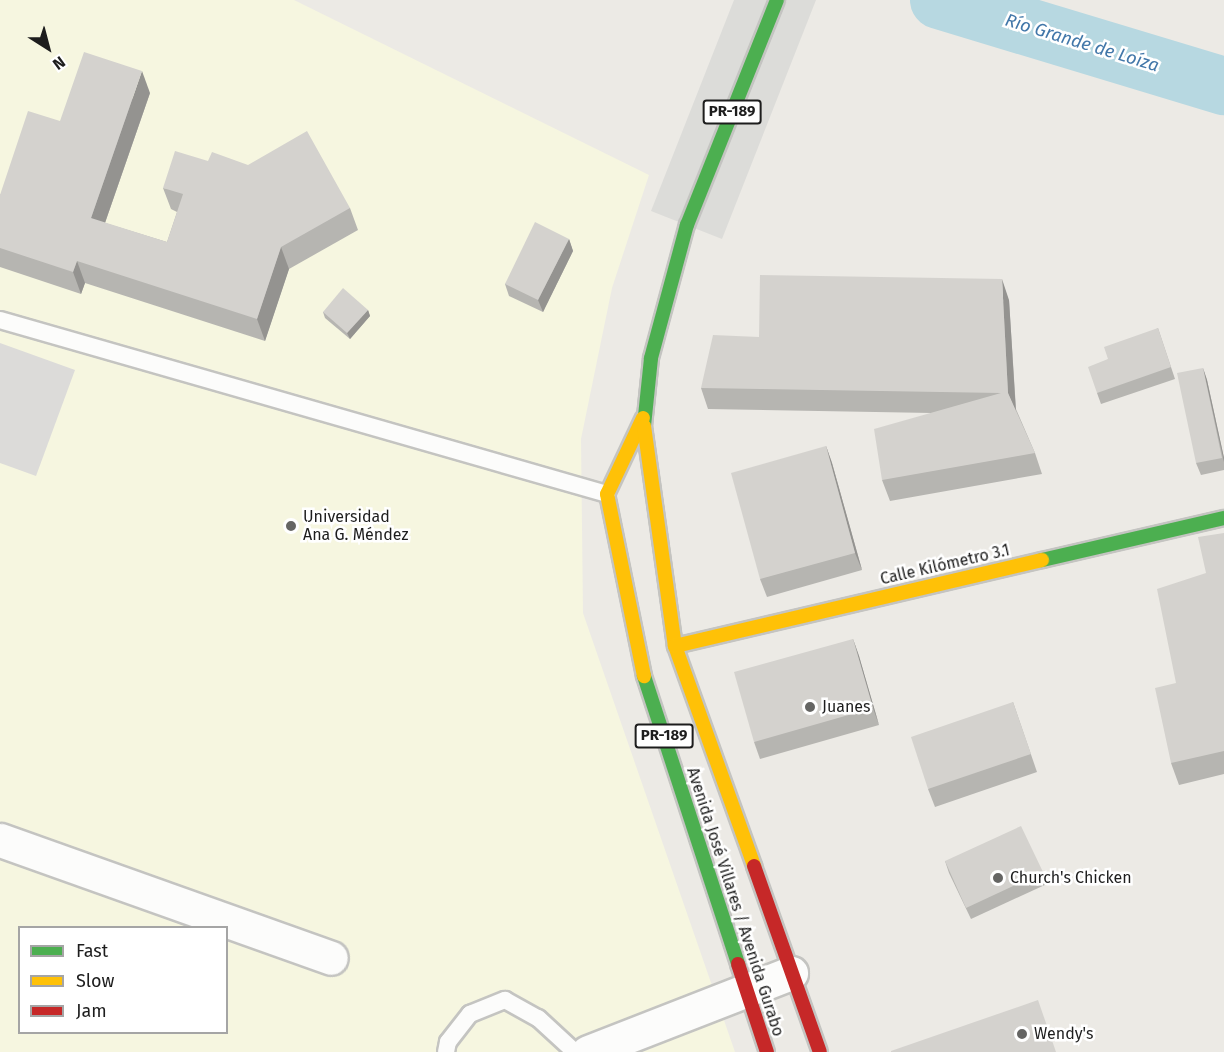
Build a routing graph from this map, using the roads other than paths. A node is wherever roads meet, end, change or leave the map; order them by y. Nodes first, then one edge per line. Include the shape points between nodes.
1 (777, 0) edge
2 (0, 320) edge
3 (643, 418) junction
4 (607, 494) junction
5 (1224, 518) edge
6 (675, 646) junction
7 (0, 840) edge
8 (331, 958) dead end
9 (791, 972) junction
10 (747, 990) junction
11 (446, 1052) edge
12 (574, 1052) edge
13 (588, 1052) edge
14 (767, 1052) edge
15 (820, 1052) edge

1 - 3 main road, Avenida José Villares / Avenida Gurabo / PR-189 via 687,225 651,358
2 - 4 lane
3 - 4 main road, Avenida José Villares / Avenida Gurabo / PR-189
3 - 6 main road, Avenida José Villares / Avenida Gurabo / PR-189
4 - 10 main road, Avenida José Villares / Avenida Gurabo / PR-189 via 639,657
5 - 6 main road, Calle Kilómetro 3.1
6 - 9 main road, Avenida José Villares / Avenida Gurabo / PR-189
7 - 8 street
9 - 10 street
9 - 15 main road, Avenida José Villares / Avenida Gurabo / PR-189
10 - 13 street
10 - 14 main road, Avenida José Villares / Avenida Gurabo / PR-189
11 - 12 lane via 448,1042 470,1014 505,1000 538,1017

